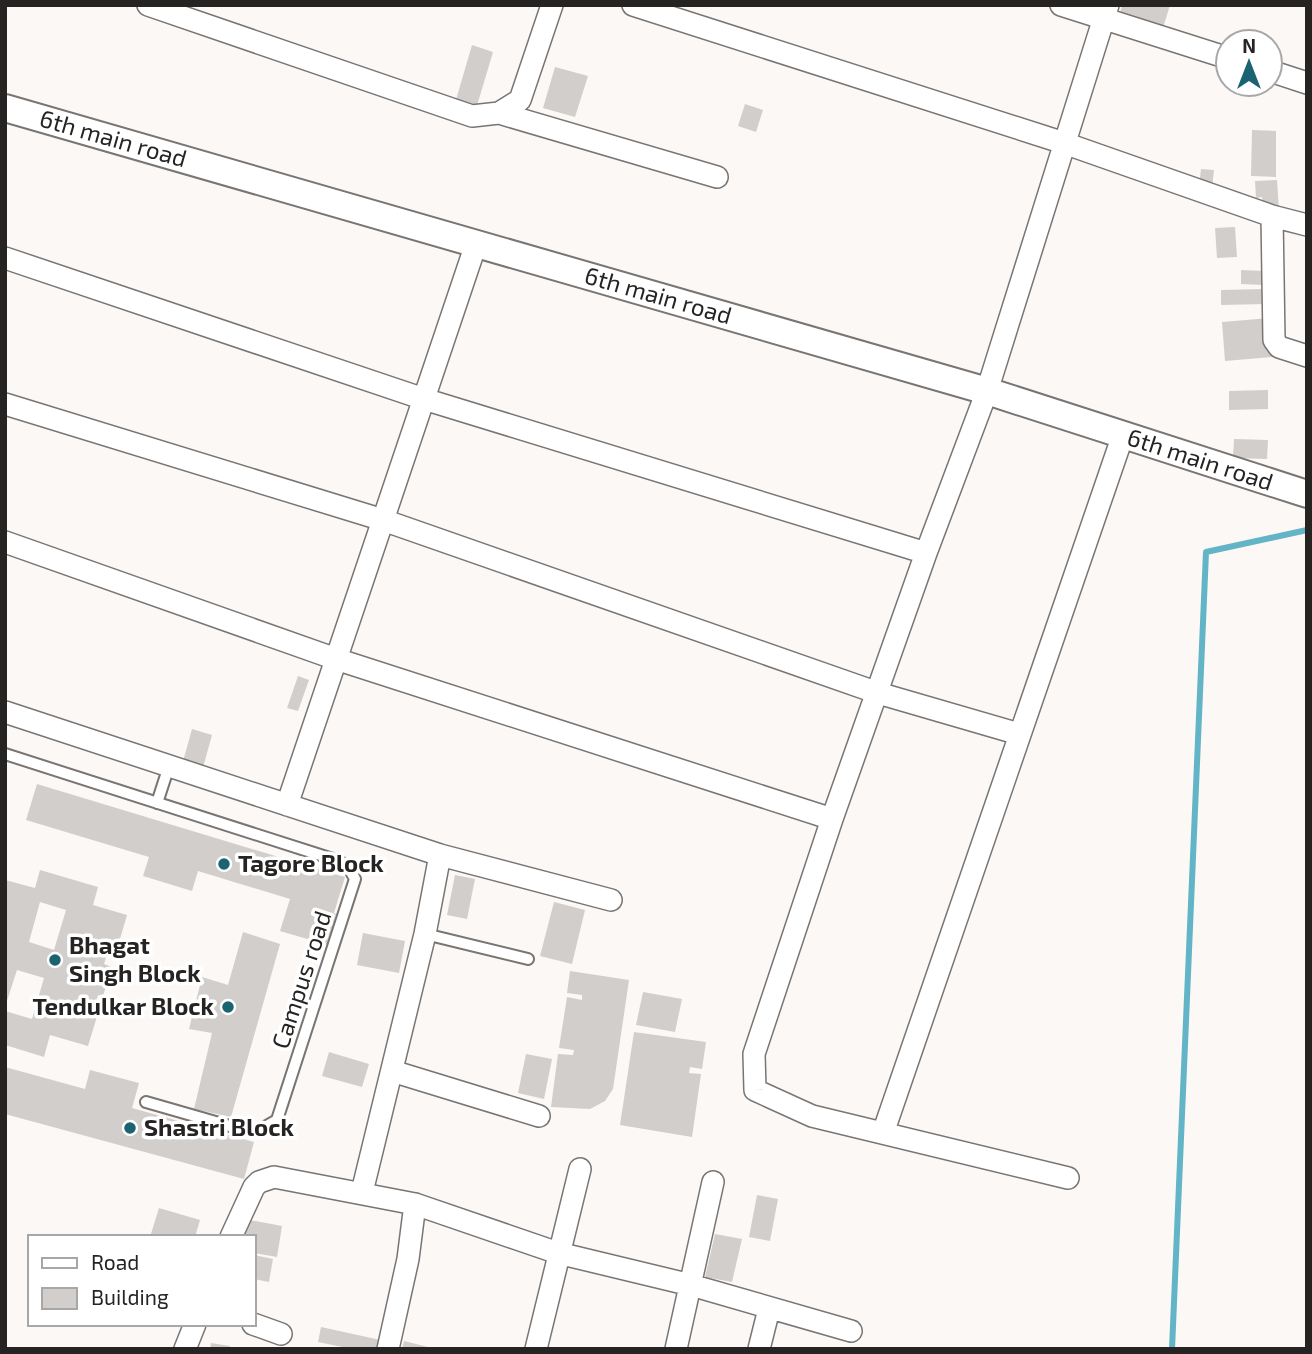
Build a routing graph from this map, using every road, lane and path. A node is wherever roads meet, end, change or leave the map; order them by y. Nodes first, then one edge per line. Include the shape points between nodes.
1 (148, 5) edge
2 (552, 5) edge
3 (633, 5) edge
4 (1061, 5) edge
5 (1105, 12) edge
6 (1214, 53) edge
7 (1284, 76) edge
8 (1307, 83) edge
9 (5, 108) edge
10 (499, 113) junction
11 (1064, 143) junction
12 (717, 177) dead end
13 (1272, 216) junction
14 (1307, 225) edge
15 (476, 244) junction
16 (5, 258) edge
17 (1307, 356) edge
18 (987, 391) junction
19 (424, 399) junction
20 (5, 404) edge
21 (1123, 435) junction
22 (1307, 494) edge
23 (383, 520) junction
24 (5, 542) edge
25 (926, 553) junction
26 (337, 659) junction
27 (878, 693) junction
28 (5, 712) edge
29 (1019, 734) junction
30 (5, 754) edge
31 (169, 766) junction
32 (157, 803) junction
33 (287, 805) junction
34 (832, 819) junction
35 (440, 855) junction
36 (611, 900) dead end
37 (425, 934) junction
38 (528, 959) dead end
39 (392, 1071) junction
40 (146, 1102) dead end
41 (539, 1116) dead end
42 (883, 1133) junction
43 (580, 1169) dead end
44 (1068, 1178) dead end
45 (713, 1182) dead end
46 (362, 1192) junction
47 (415, 1204) junction
48 (232, 1235) edge
49 (558, 1253) junction
50 (691, 1285) junction
51 (769, 1308) junction
52 (256, 1325) edge
53 (194, 1326) edge
54 (851, 1331) dead end
55 (281, 1334) dead end
56 (185, 1349) edge
57 (388, 1349) edge
58 (536, 1349) edge
59 (676, 1349) edge
60 (758, 1349) edge

1 - 10 street via 472,116
2 - 10 street via 520,100
3 - 11 street
4 - 5 street
5 - 6 street
5 - 11 street
7 - 8 street
9 - 15 street, 6th main road
10 - 12 street
11 - 13 street
11 - 18 street
13 - 14 street
13 - 17 street via 1275,340 1279,347
15 - 18 street, 6th main road
15 - 19 street
16 - 19 street
18 - 21 street, 6th main road
18 - 25 street
19 - 23 street
19 - 25 street
20 - 23 street
21 - 22 street, 6th main road
21 - 29 street
23 - 26 street
23 - 27 street
24 - 26 street
25 - 27 street
26 - 33 street
26 - 34 street
27 - 29 street
27 - 34 street
28 - 31 street
29 - 42 street
30 - 32 lane, Campus road
31 - 32 lane
31 - 33 street
32 - 40 lane, Campus road via 339,861 355,880 277,1119 247,1131
33 - 35 street
34 - 42 street via 754,1054 755,1090 812,1116
35 - 36 street
35 - 37 street
37 - 38 lane
37 - 39 street
39 - 41 street
39 - 46 street
42 - 44 street
43 - 49 street
45 - 50 street
46 - 47 street
46 - 48 street via 266,1179 254,1187
47 - 49 street
47 - 57 street
49 - 50 street
49 - 58 street
50 - 51 street
50 - 59 street
51 - 54 street
51 - 60 street
52 - 55 street
53 - 56 street

